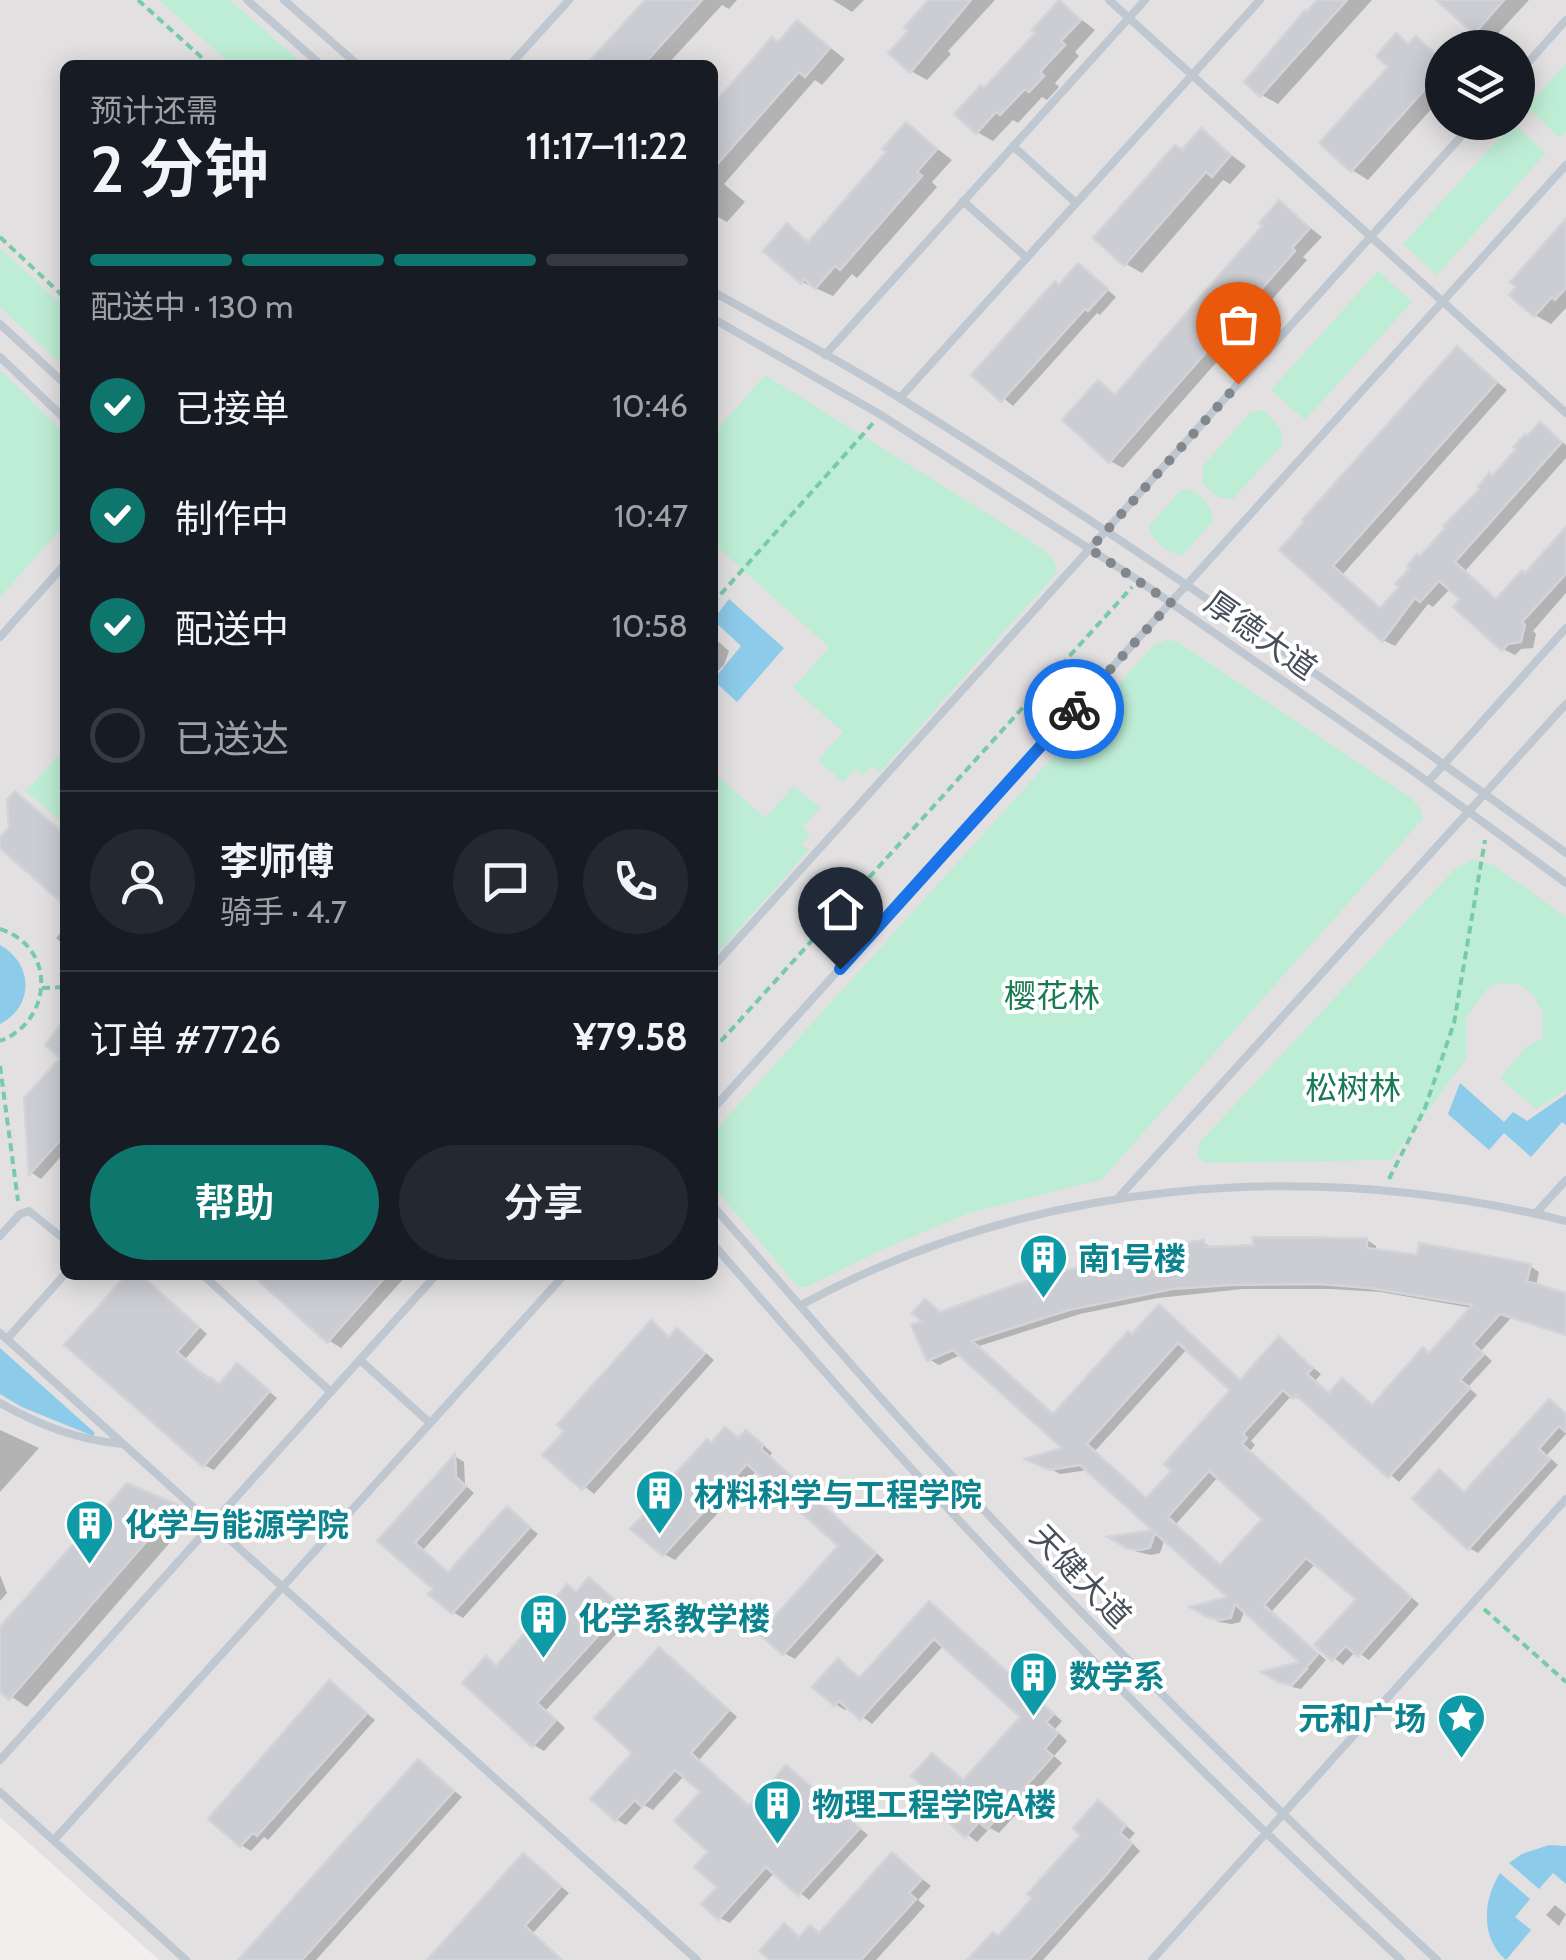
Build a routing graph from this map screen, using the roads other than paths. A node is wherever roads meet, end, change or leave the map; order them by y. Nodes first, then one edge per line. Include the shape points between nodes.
1 (247, 0) edge
2 (284, 0) edge
3 (569, 0) edge
4 (1110, 0) edge
5 (1144, 0) edge
6 (1260, 0) edge
7 (1129, 18) junction
8 (1566, 20) edge
9 (1535, 55) edge
10 (315, 60) edge
11 (352, 60) edge
12 (515, 60) edge
13 (1192, 75) junction
14 (1458, 140) edge
15 (1013, 146) junction
16 (1566, 165) edge
17 (963, 201) junction
18 (1076, 203) junction
19 (1370, 237) junction
20 (1027, 258) junction
21 (718, 294) edge
22 (1442, 302) junction
23 (718, 321) edge
24 (0, 324) edge
25 (825, 355) junction
26 (0, 357) edge
27 (60, 379) edge
28 (900, 398) junction
29 (1566, 413) edge
30 (60, 414) edge
31 (1106, 531) junction
32 (1090, 549) junction
33 (60, 570) edge
34 (1187, 585) junction
35 (1171, 603) junction
36 (1566, 628) edge
37 (0, 637) edge
38 (1566, 704) edge
39 (1444, 764) junction
40 (1428, 782) junction
41 (1485, 794) junction
42 (1469, 812) junction
43 (1566, 853) edge
44 (1566, 883) edge
45 (718, 961) edge
46 (718, 1103) edge
47 (1566, 1180) edge
48 (1117, 1199) junction
49 (718, 1212) edge
50 (1536, 1214) junction
51 (1566, 1221) edge
52 (0, 1236) edge
53 (60, 1236) edge
54 (718, 1249) edge
55 (60, 1279) edge
56 (208, 1280) edge
57 (432, 1280) edge
58 (559, 1280) edge
59 (801, 1306) junction
60 (3, 1336) edge
61 (360, 1360) junction
62 (331, 1392) junction
63 (0, 1402) edge
64 (430, 1423) junction
65 (123, 1444) junction
66 (1566, 1499) edge
67 (212, 1524) junction
68 (282, 1587) junction
69 (0, 1760) edge
70 (0, 1792) edge
71 (1283, 1814) junction
72 (1266, 1833) junction
73 (54, 1840) junction
74 (186, 1960) edge
75 (697, 1960) edge
76 (1152, 1960) edge
77 (1400, 1960) edge
78 (1437, 1960) edge

1 - 10 lane
2 - 11 lane
3 - 12 lane
4 - 7 lane
5 - 7 lane
6 - 13 lane
7 - 13 lane
7 - 15 lane
8 - 9 lane
13 - 18 lane
13 - 19 lane
14 - 19 lane
15 - 17 lane
15 - 18 lane
16 - 22 lane
17 - 20 lane
17 - 25 lane
18 - 20 lane
19 - 22 lane
19 - 31 lane
20 - 28 lane
21 - 25 lane, 厚德大道
22 - 29 lane
22 - 34 lane
23 - 32 lane, 厚德大道
24 - 27 lane
25 - 28 lane, 厚德大道
26 - 30 lane
28 - 31 lane, 厚德大道
31 - 32 lane
31 - 34 lane, 厚德大道
32 - 35 lane, 厚德大道
32 - 45 lane
33 - 37 lane
34 - 35 lane
34 - 39 lane, 厚德大道
35 - 40 lane, 厚德大道
35 - 46 lane
36 - 39 lane
38 - 41 lane
39 - 40 lane
39 - 41 lane, 厚德大道
40 - 42 lane, 厚德大道
41 - 42 lane
41 - 43 lane, 厚德大道
42 - 44 lane, 厚德大道
42 - 48 lane
47 - 50 lane
48 - 50 lane via 1266,1185 1383,1189
48 - 59 lane via 959,1237
49 - 59 lane, 天健大道
50 - 51 lane
52 - 53 lane via 29,1210
54 - 72 lane, 天健大道 via 993,1557
55 - 60 lane
56 - 62 lane
57 - 61 lane
58 - 64 lane
59 - 71 lane, 天健大道 via 1024,1553
60 - 65 lane
61 - 62 lane
61 - 64 lane
62 - 67 lane
63 - 65 lane via 58,1431
64 - 68 lane
65 - 67 lane
66 - 71 lane
67 - 68 lane
67 - 69 lane
68 - 73 lane
68 - 75 lane
70 - 73 lane
71 - 72 lane
71 - 78 lane, 天健大道
72 - 76 lane
72 - 77 lane, 天健大道
73 - 74 lane

